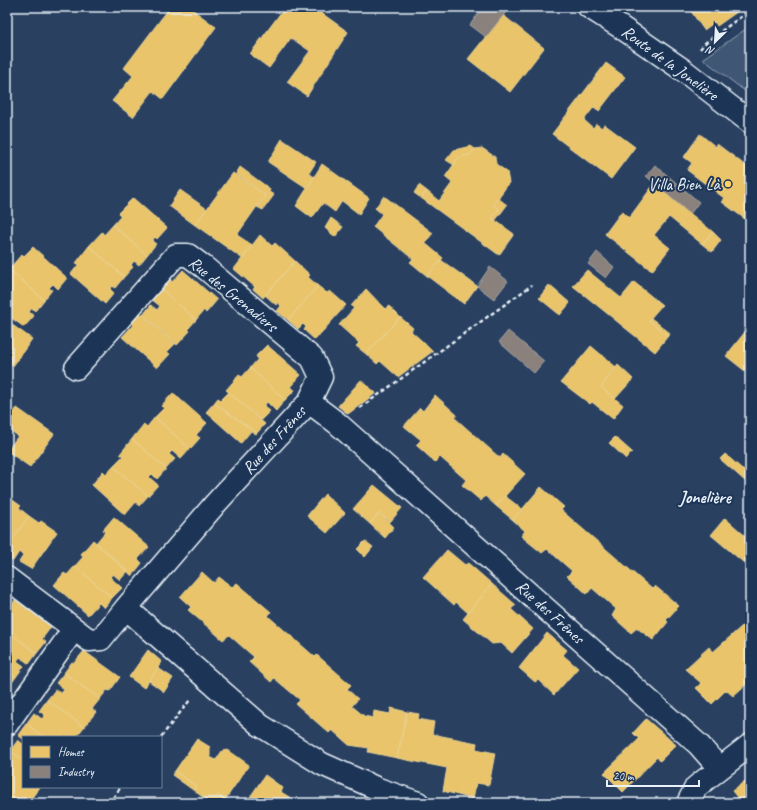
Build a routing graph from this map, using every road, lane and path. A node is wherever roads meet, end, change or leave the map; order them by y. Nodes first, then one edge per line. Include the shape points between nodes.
1 (589, 7) edge
2 (750, 10) edge
3 (683, 70) junction
4 (750, 122) edge
5 (532, 286) dead end
6 (76, 368) dead end
7 (309, 402) junction
8 (337, 423) junction
9 (7, 578) edge
10 (126, 608) junction
11 (74, 629) junction
12 (207, 679) junction
13 (7, 724) edge
14 (162, 736) edge
15 (750, 745) edge
16 (719, 768) junction
17 (121, 788) edge
18 (109, 803) edge
19 (418, 803) edge
20 (688, 803) edge

1 - 3 street, Route de la Jonelière
2 - 3 path via 704,43
3 - 4 street, Route de la Jonelière
5 - 8 path
6 - 7 street, Rue des Grenadiers via 176,255 188,255 312,358 321,377
7 - 8 street, Rue des Frênes
7 - 10 street, Rue des Frênes via 216,503
8 - 16 street, Rue des Frênes via 699,745
9 - 11 street, Rue des Frênes
10 - 11 street, Rue des Frênes via 101,639 89,640
10 - 12 street
11 - 13 street
12 - 14 path
12 - 19 street via 260,725 322,764 378,789
15 - 16 street
16 - 20 street via 696,787
17 - 18 path

